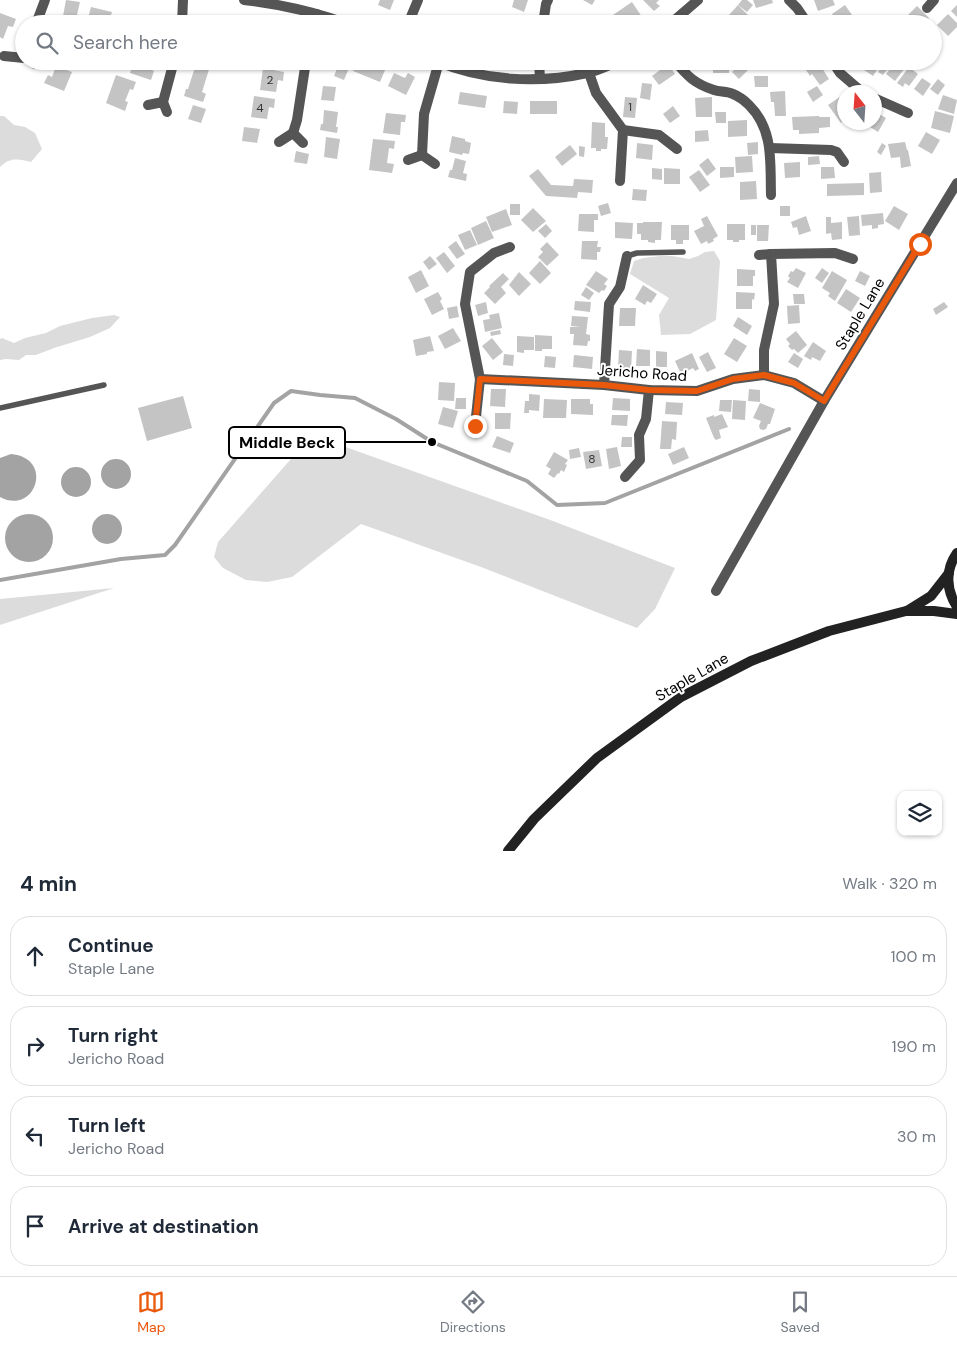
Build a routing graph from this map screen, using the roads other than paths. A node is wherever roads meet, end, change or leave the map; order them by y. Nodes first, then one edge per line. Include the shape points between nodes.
1 (45, 0) edge
2 (183, 0) edge
3 (244, 0) edge
4 (418, 0) edge
5 (548, 0) edge
6 (698, 0) edge
7 (789, 0) edge
8 (39, 15) edge
9 (182, 15) edge
10 (304, 15) edge
11 (412, 15) edge
12 (544, 15) edge
13 (680, 15) edge
14 (802, 15) edge
15 (4, 56) dead end
16 (15, 57) edge
17 (172, 70) edge
18 (304, 70) edge
19 (436, 70) edge
20 (464, 70) edge
21 (540, 70) edge
22 (596, 70) edge
23 (682, 70) edge
24 (838, 70) edge
25 (589, 73) junction
26 (540, 79) junction
27 (854, 85) edge
28 (882, 101) edge
29 (163, 102) junction
30 (148, 105) dead end
31 (167, 112) dead end
32 (908, 112) dead end
33 (623, 130) junction
34 (293, 133) junction
35 (279, 142) dead end
36 (303, 143) dead end
37 (770, 148) junction
38 (677, 149) dead end
39 (422, 155) junction
40 (408, 160) dead end
41 (844, 162) dead end
42 (435, 164) dead end
43 (620, 181) dead end
44 (957, 183) edge
45 (771, 195) dead end
46 (510, 247) dead end
47 (683, 252) dead end
48 (771, 254) junction
49 (758, 255) dead end
50 (627, 256) joint
51 (853, 259) dead end
52 (764, 375) junction
53 (480, 379) junction
54 (104, 385) dead end
55 (604, 385) junction
56 (649, 390) junction
57 (824, 401) junction
58 (0, 408) edge
59 (475, 426) dead end
60 (624, 477) dead end
61 (957, 553) edge
62 (949, 573) junction
63 (716, 591) dead end
64 (957, 608) edge
65 (906, 611) junction
66 (957, 614) edge
67 (508, 851) edge

1 - 8 street
2 - 9 street
3 - 10 street
4 - 11 street
5 - 12 street
6 - 13 street
7 - 14 street
15 - 16 street
17 - 29 street
18 - 34 street
19 - 39 street via 424,114
20 - 26 street via 505,78
21 - 26 street
22 - 25 street
23 - 37 street via 699,84 733,94 746,102 757,113 766,130
24 - 27 street
25 - 26 street
25 - 33 street via 596,92
28 - 32 street
29 - 30 street
29 - 31 street
33 - 38 street via 659,135
33 - 43 street
34 - 35 street
34 - 36 street
37 - 41 street via 831,150 837,152
37 - 45 street
39 - 40 street
39 - 42 street
44 - 57 street, Staple Lane
46 - 53 street via 494,253 470,272 464,304
47 - 50 lane
48 - 49 street
48 - 51 street via 835,253
48 - 52 street via 774,304 764,350
50 - 55 street via 620,287 609,304
52 - 56 street, Jericho Road via 733,379 697,391
52 - 57 street, Jericho Road via 794,383
53 - 55 street, Jericho Road
53 - 59 street
54 - 58 lane
55 - 56 street, Jericho Road
56 - 60 street via 646,419 639,435 640,460
57 - 63 street, Staple Lane
61 - 62 street
62 - 64 street via 950,592
62 - 65 street, Staple Lane via 931,596
65 - 66 street, Staple Lane
65 - 67 street, Staple Lane via 829,631 759,658 681,697 597,758 534,819

